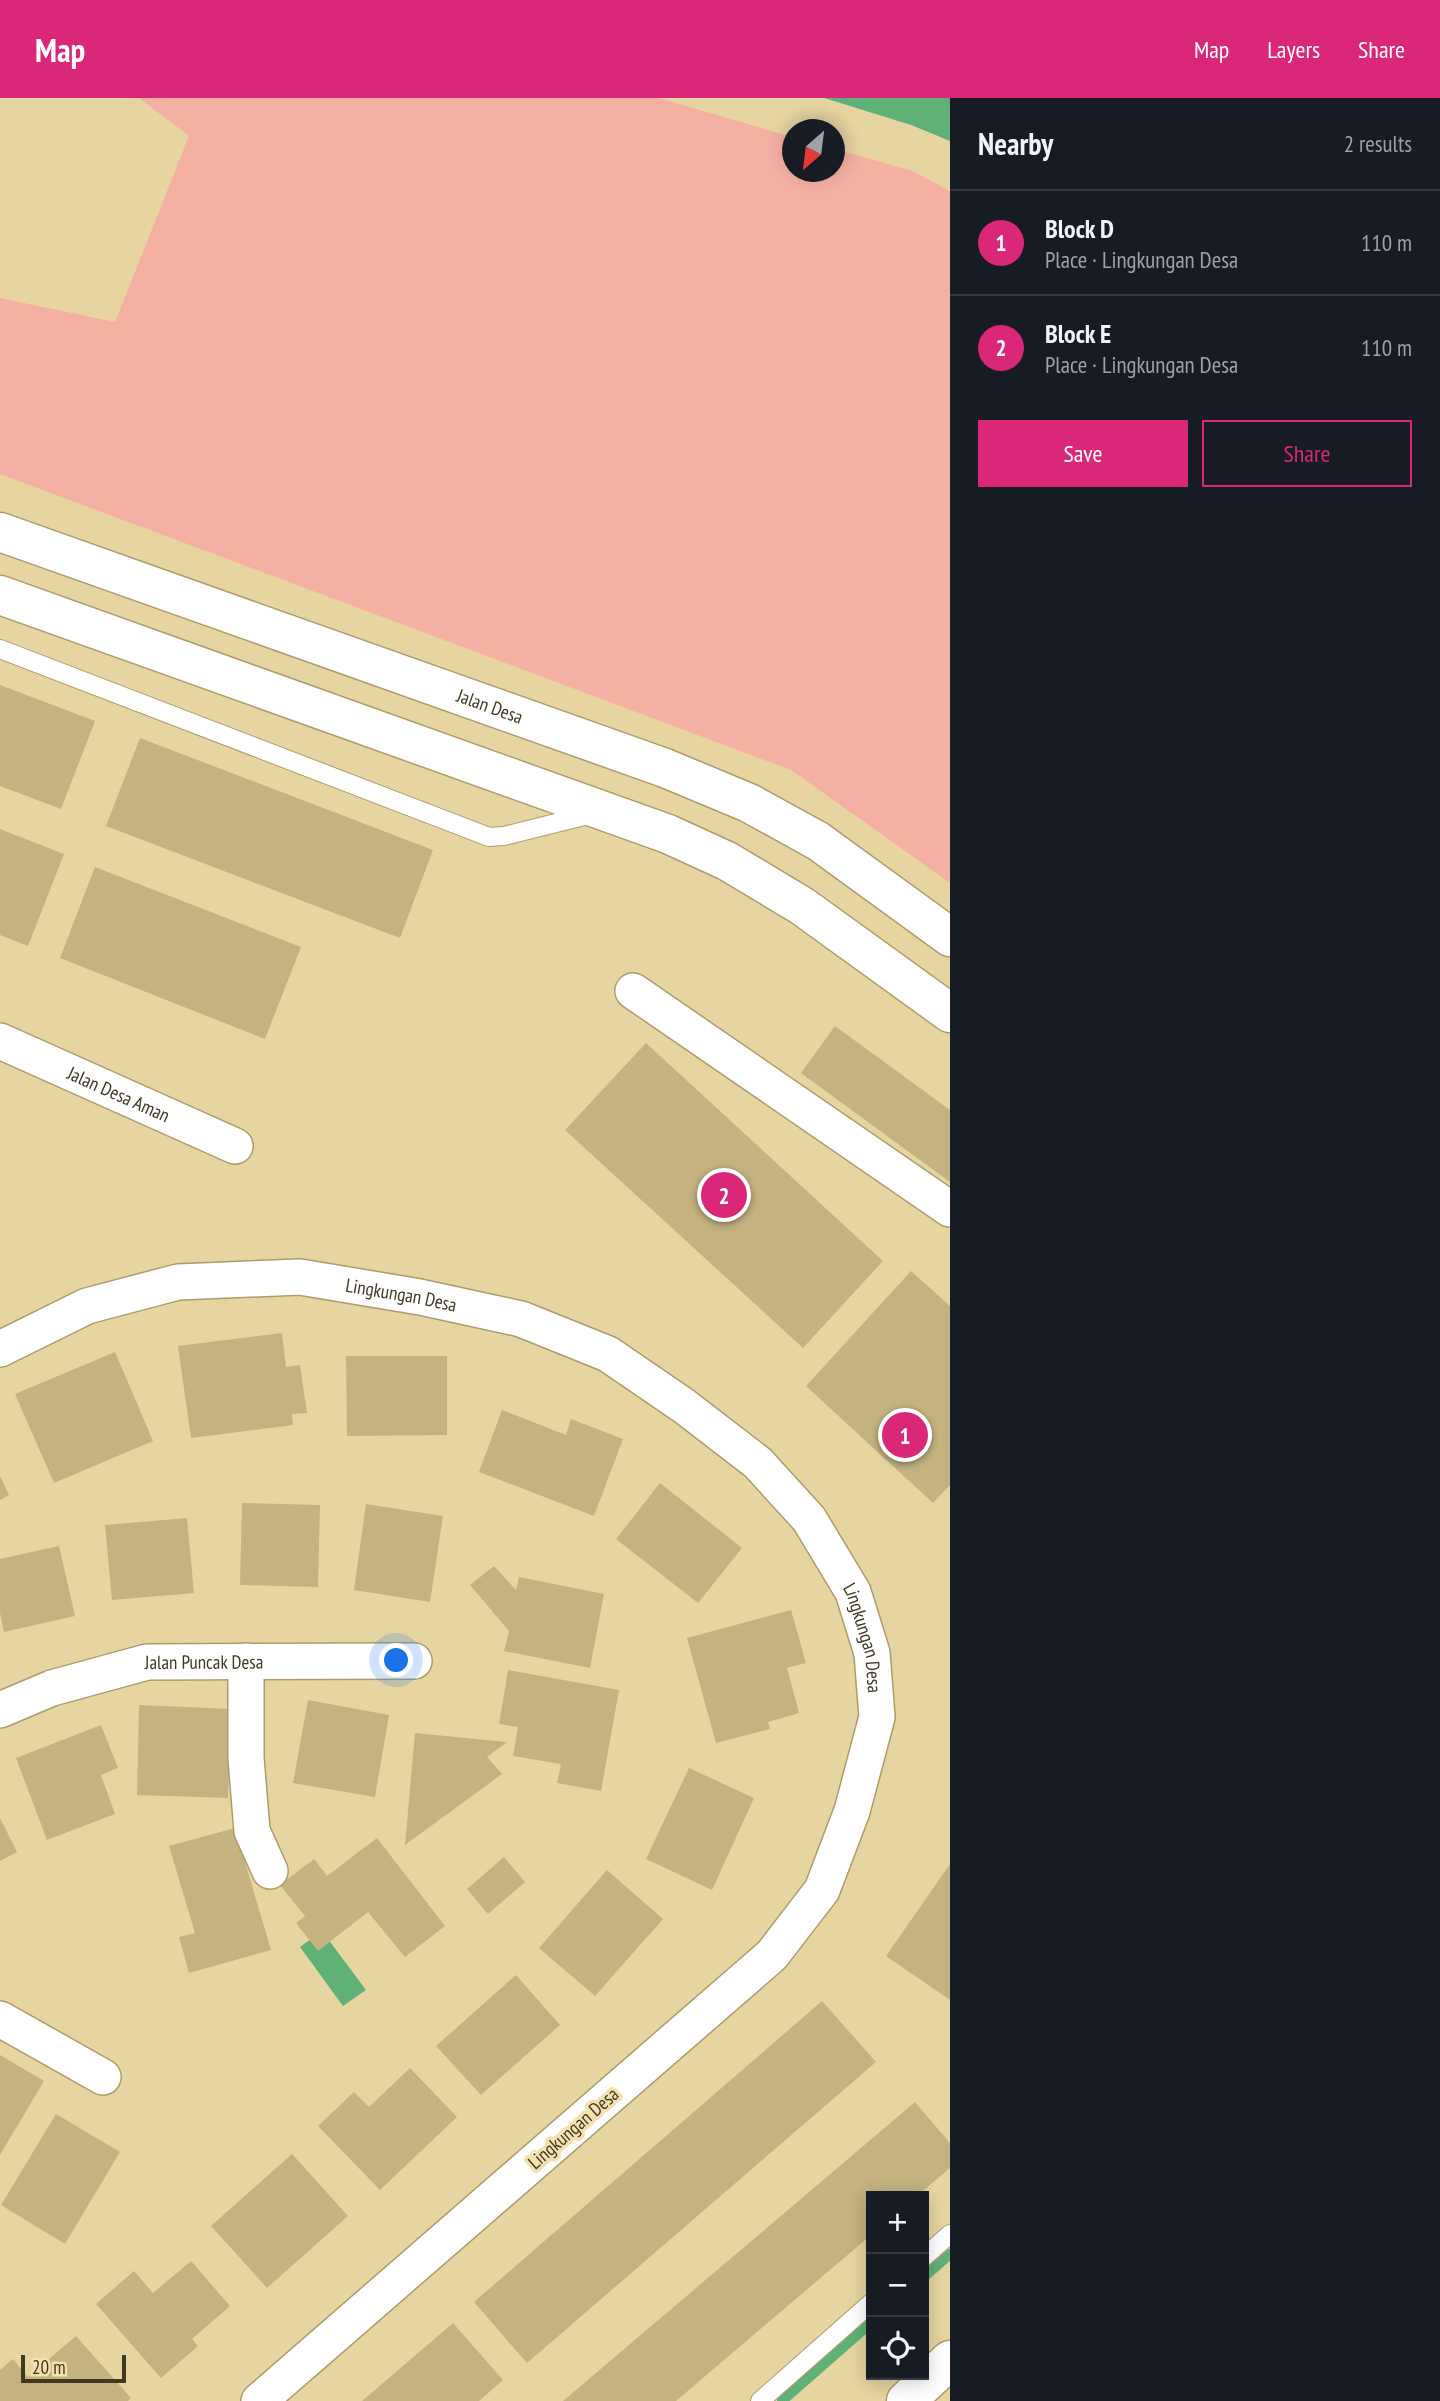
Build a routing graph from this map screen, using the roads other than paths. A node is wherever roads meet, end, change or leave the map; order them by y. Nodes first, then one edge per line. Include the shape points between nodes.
1 (0, 532) edge
2 (0, 595) edge
3 (0, 649) edge
4 (602, 811) junction
5 (950, 937) edge
6 (633, 991) dead end
7 (950, 1013) edge
8 (0, 1041) edge
9 (235, 1146) dead end
10 (950, 1209) edge
11 (0, 1349) edge
12 (246, 1661) junction
13 (414, 1661) dead end
14 (0, 1710) edge
15 (270, 1871) dead end
16 (0, 2019) edge
17 (103, 2077) dead end
18 (950, 2234) edge
19 (927, 2254) edge
20 (866, 2307) edge
21 (950, 2360) edge
22 (922, 2396) edge
23 (259, 2401) edge
24 (760, 2401) edge

1 - 5 main road, Jalan Desa via 652,764 749,803 818,841
2 - 4 main road
3 - 4 lane via 489,837
4 - 7 main road via 727,861 802,906
6 - 10 street
8 - 9 street, Jalan Desa Aman
11 - 23 street, Lingkungan Desa via 87,1306 178,1282 300,1277 522,1319 608,1354 758,1463 809,1519 853,1592 872,1653 877,1717 852,1811 822,1890 772,1955
12 - 13 street, Jalan Puncak Desa
12 - 14 street, Jalan Puncak Desa via 147,1662 52,1688
12 - 15 street via 251,1831
16 - 17 street
18 - 19 lane
20 - 24 lane
21 - 22 main road

